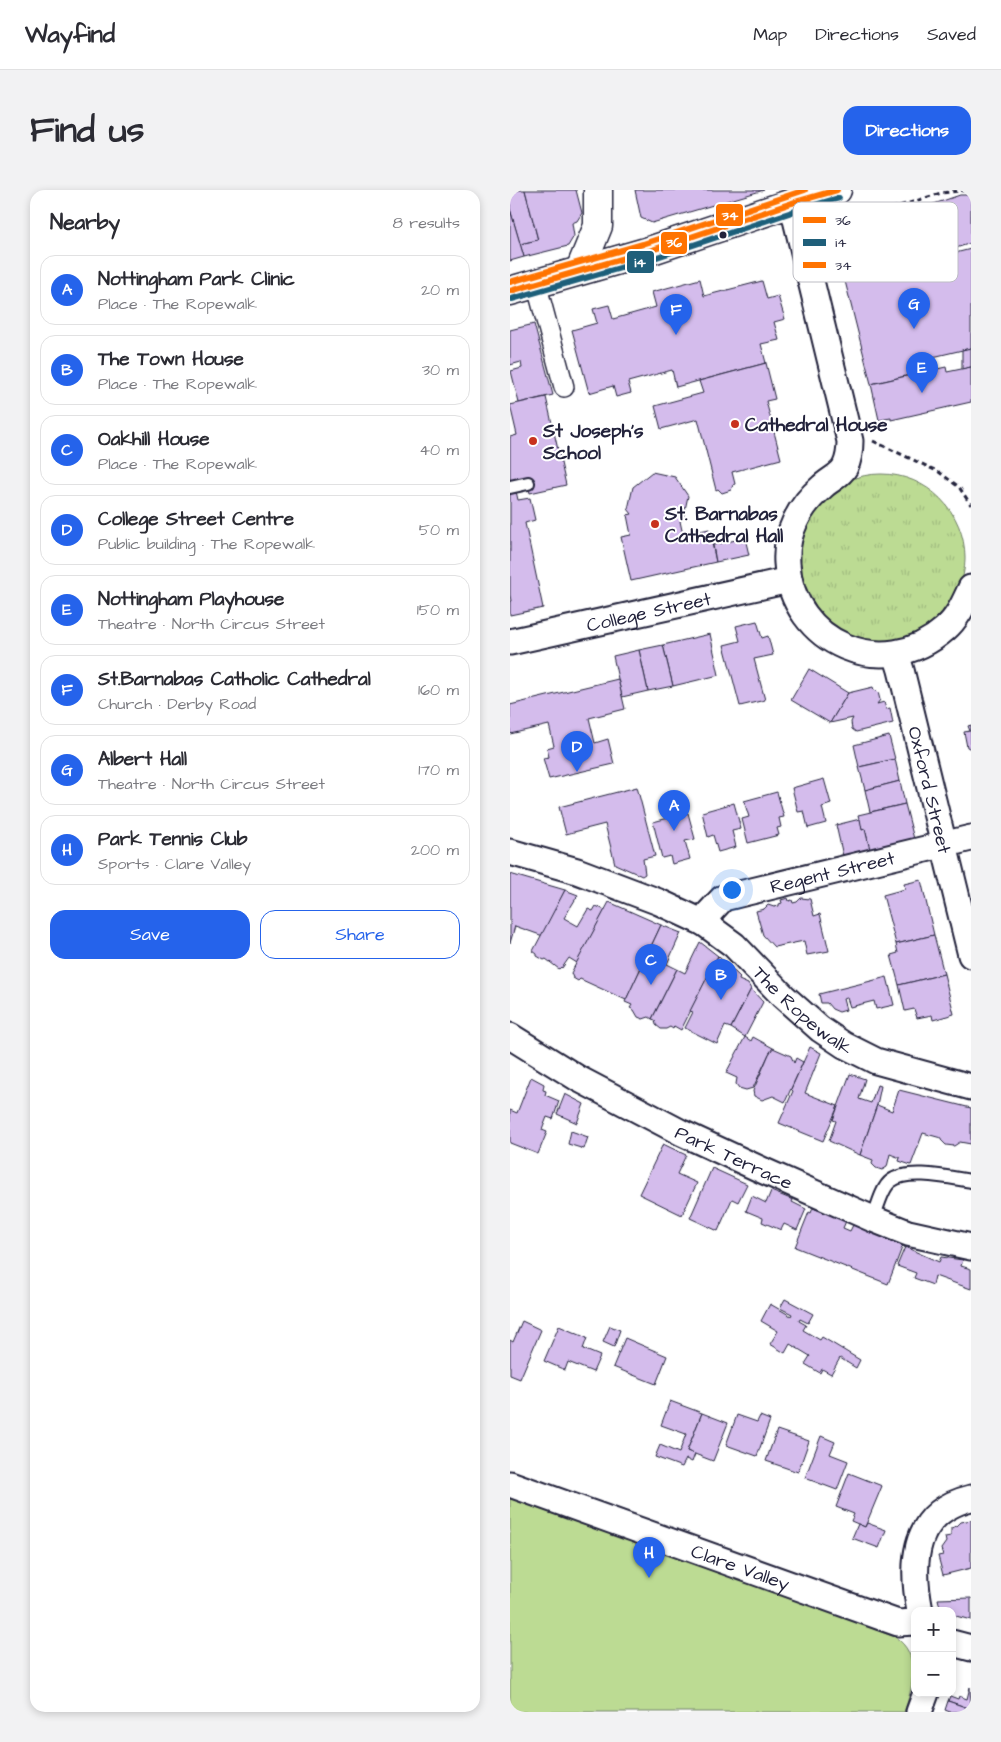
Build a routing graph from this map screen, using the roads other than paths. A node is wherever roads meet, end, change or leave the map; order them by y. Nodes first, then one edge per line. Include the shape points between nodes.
1 (598, 190) edge
2 (837, 190) edge
3 (795, 202) edge
4 (792, 203) joint
5 (793, 207) edge
6 (580, 270) junction
7 (811, 282) edge
8 (536, 283) junction
9 (510, 291) edge
10 (564, 387) dead end
11 (528, 483) dead end
12 (510, 487) edge
13 (789, 580) junction
14 (971, 588) edge
15 (510, 642) edge
16 (896, 654) junction
17 (971, 838) edge
18 (944, 844) junction
19 (510, 852) edge
20 (704, 923) junction
21 (971, 956) edge
22 (510, 1036) edge
23 (971, 1087) edge
24 (971, 1181) edge
25 (873, 1219) junction
26 (971, 1247) edge
27 (510, 1484) edge
28 (971, 1498) edge
29 (919, 1607) edge
30 (911, 1622) edge
31 (956, 1644) edge
32 (971, 1648) edge
33 (925, 1697) edge
34 (919, 1712) edge

1 - 6 main road via 598,226
2 - 3 main road
4 - 5 street
4 - 6 main road via 646,252
6 - 8 main road
7 - 13 street via 850,441 850,453 840,474 813,494 796,519 787,548
8 - 9 main road
8 - 10 street
11 - 12 lane
13 - 15 street, College Street
13 - 16 street via 797,604 816,629 835,643 856,651
14 - 16 street via 960,613 946,629 928,642
16 - 18 street, Oxford Street
17 - 18 street, Regent Street
18 - 20 street, Regent Street via 723,898
18 - 21 street, Oxford Street
19 - 20 street, The Ropewalk via 577,871
20 - 23 street, The Ropewalk via 734,945 820,1029 844,1045 876,1061
22 - 25 street, Park Terrace via 579,1079 682,1133
24 - 25 lane via 901,1176 890,1181
25 - 26 street, Park Terrace via 908,1233
27 - 30 street, Clare Valley via 898,1623
28 - 29 street via 940,1511 922,1536 916,1559
31 - 32 street
33 - 34 street

